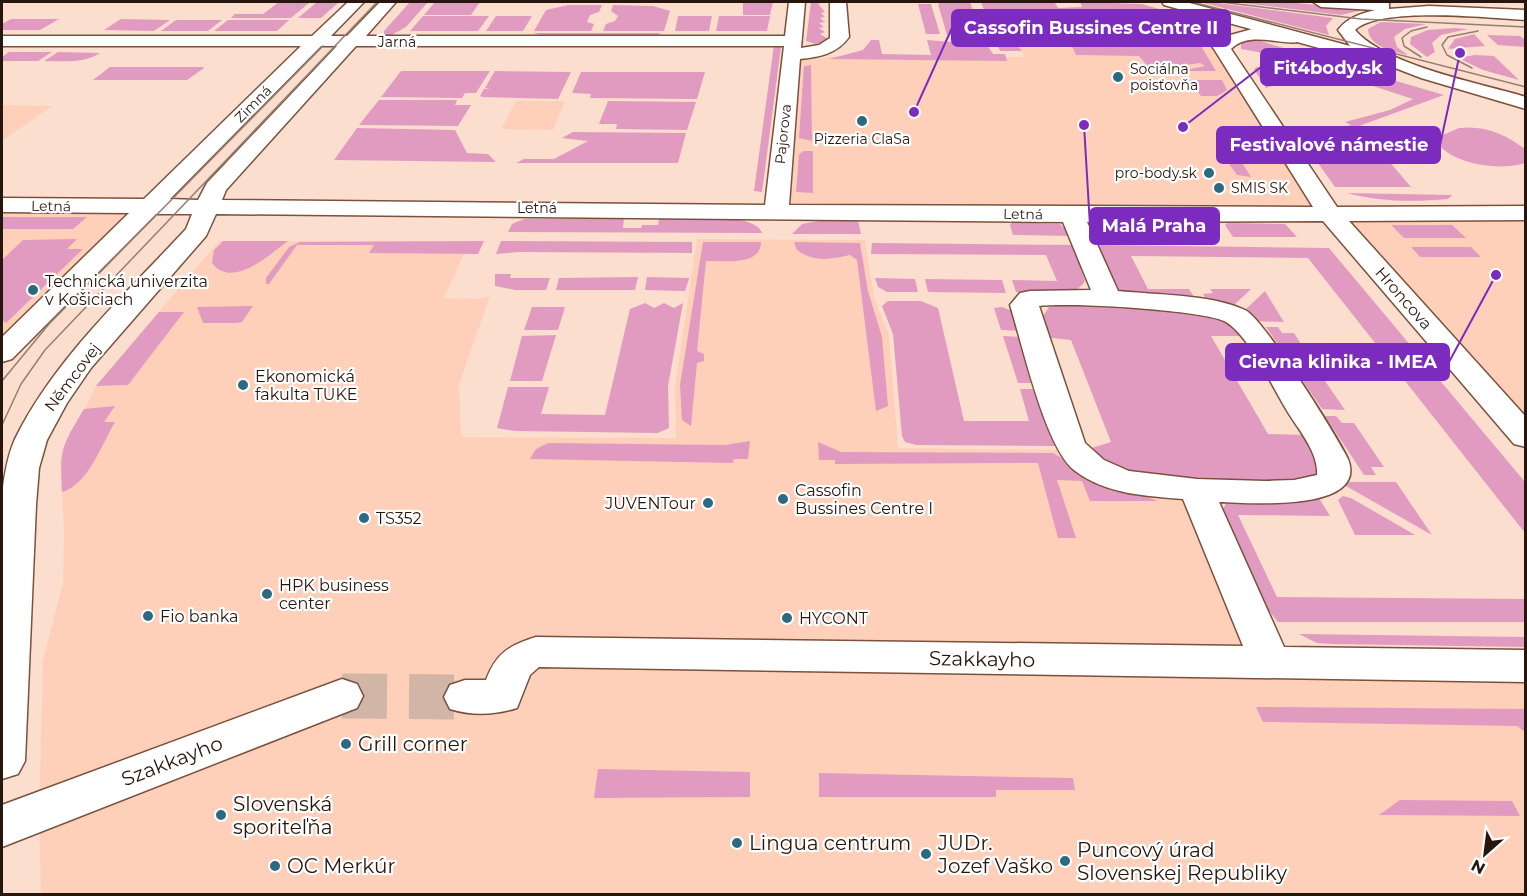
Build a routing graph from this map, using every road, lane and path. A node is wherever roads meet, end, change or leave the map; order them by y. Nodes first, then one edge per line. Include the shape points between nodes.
1 (356, 2) edge
2 (388, 2) edge
3 (797, 2) edge
4 (838, 2) edge
5 (1173, 2) edge
6 (1321, 2) edge
7 (1450, 12) junction
8 (1525, 15) edge
9 (1296, 38) junction
10 (2, 41) edge
11 (316, 42) junction
12 (350, 42) junction
13 (792, 48) junction
14 (1222, 48) junction
15 (1386, 60) junction
16 (1526, 101) edge
17 (2, 205) edge
18 (150, 206) junction
19 (207, 207) junction
20 (776, 213) junction
21 (1526, 213) edge
22 (1330, 214) junction
23 (1072, 215) junction
24 (1108, 298) junction
25 (2, 353) edge
26 (1526, 436) edge
27 (1196, 490) junction
28 (1270, 662) junction
29 (1526, 666) edge
30 (342, 696) tunnel mouth
31 (465, 697) tunnel mouth
32 (2, 761) edge
33 (2, 826) edge

1 - 11 street, Zimná
2 - 12 street, Zimná
3 - 13 street, Pajorova
4 - 13 street via 838,41 822,50
5 - 9 street
5 - 14 street, Hroncova via 1195,12
6 - 7 street
7 - 8 street
7 - 15 street via 1388,13 1349,23 1346,30 1350,37
9 - 14 street via 1246,34 1231,38
9 - 15 street
10 - 11 street, Jarná
11 - 12 street, Jarná
11 - 18 street, Zimná
12 - 13 street, Jarná
12 - 19 street, Zimná via 215,188
13 - 20 street, Pajorova
14 - 22 street, Hroncova
15 - 16 street
17 - 18 street, Letná
18 - 19 street, Letná
18 - 25 street
19 - 20 street, Letná
19 - 32 street, Němcovej via 196,231 80,362 31,440 22,468 18,505
20 - 23 street, Letná
21 - 22 street, Letná
22 - 23 street, Letná
22 - 26 street, Hroncova
23 - 24 street
24 - 27 street via 1035,298 1024,305 1072,450 1122,481
24 - 27 street via 1206,308 1241,319 1328,452 1334,469 1329,483 1309,490
27 - 28 street
28 - 29 street, Szakkayho
28 - 31 street, Szakkayho via 536,652 520,657 512,665 502,696
30 - 33 street, Szakkayho

